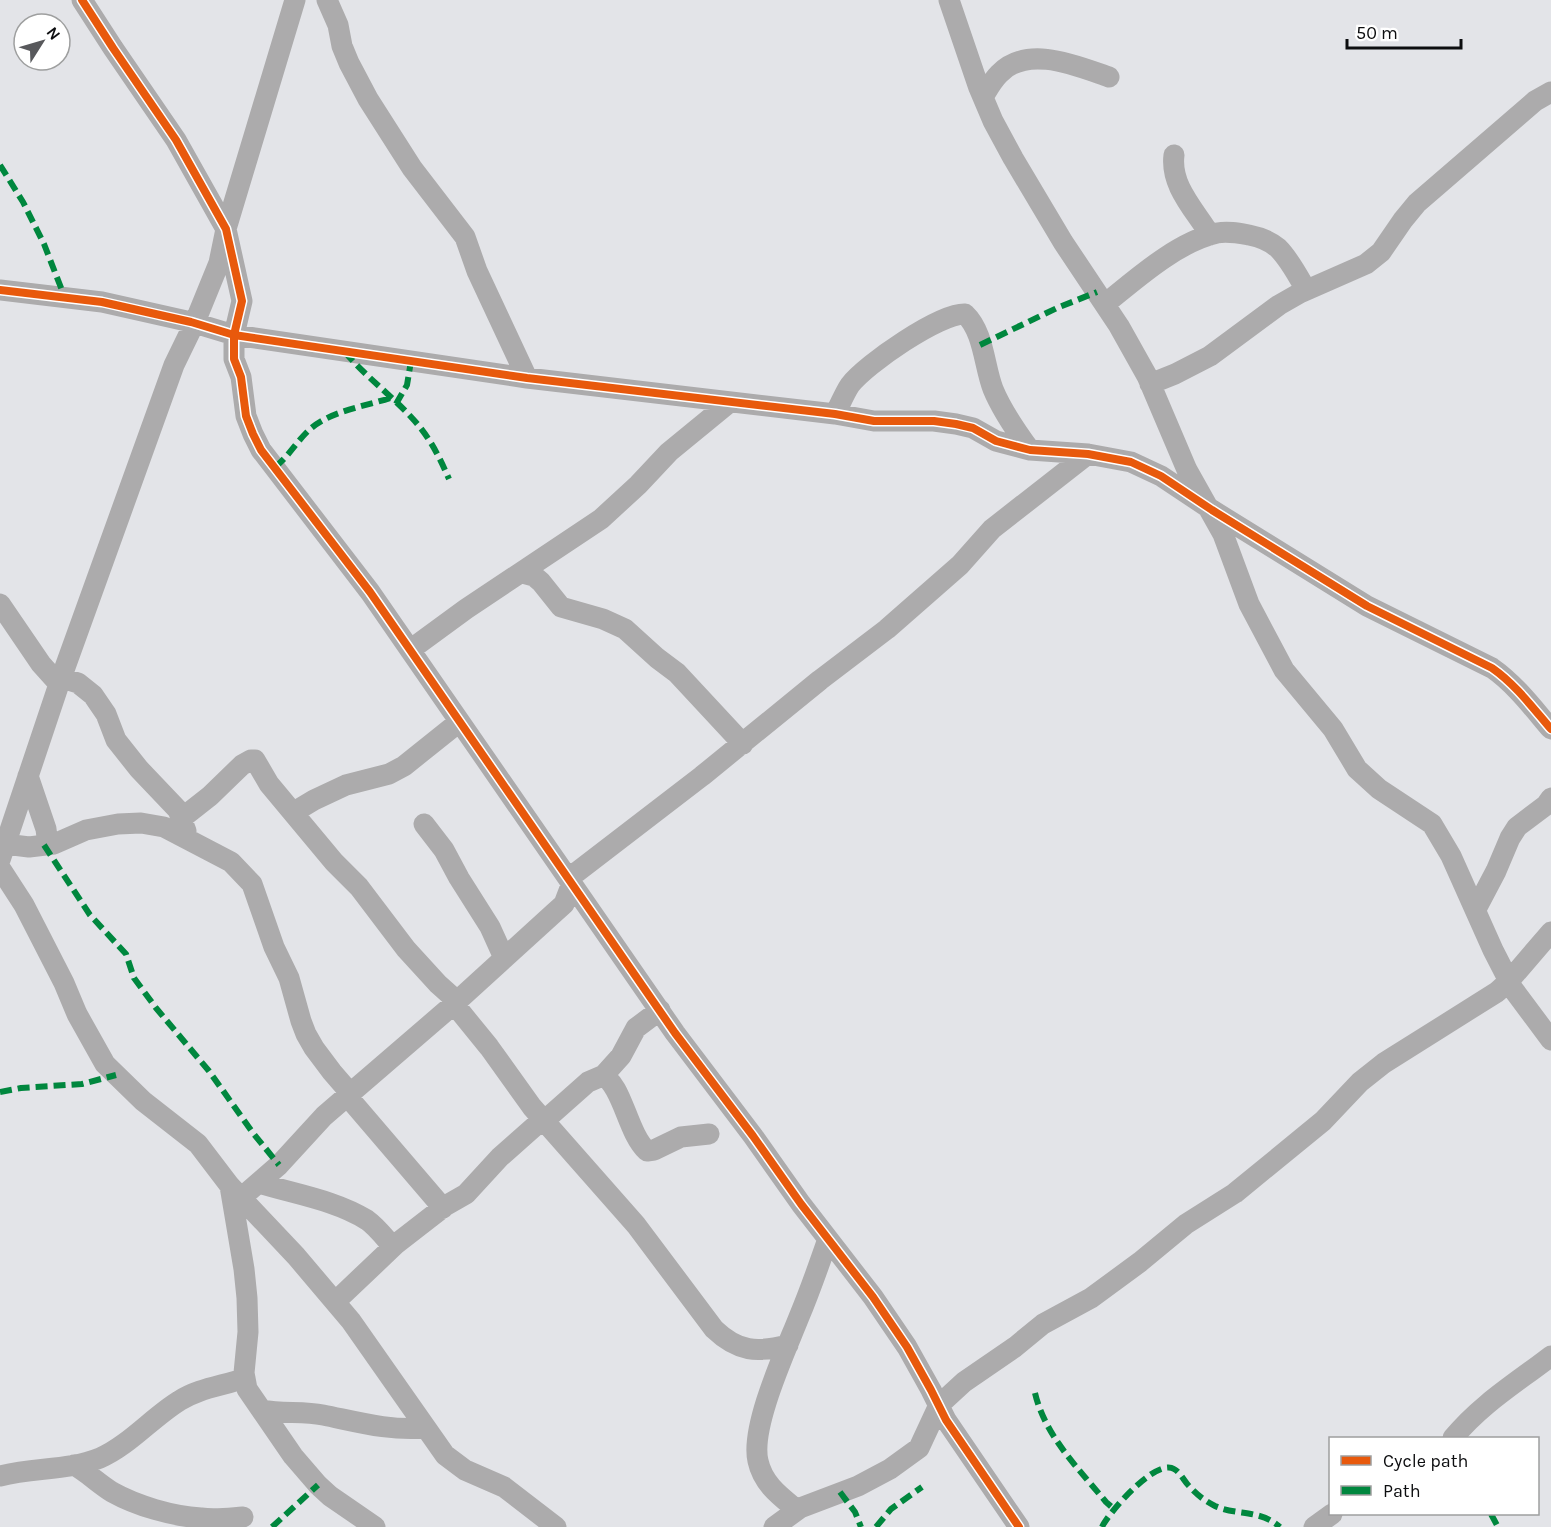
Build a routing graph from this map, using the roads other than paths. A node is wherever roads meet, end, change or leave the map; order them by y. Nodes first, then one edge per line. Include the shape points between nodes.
1 (81, 0) edge
2 (295, 0) edge
3 (327, 0) edge
4 (949, 0) edge
5 (1109, 77) dead end
6 (1551, 92) edge
7 (983, 97) junction
8 (1174, 154) dead end
9 (226, 229) junction
10 (1210, 235) junction
11 (0, 290) edge
12 (1306, 290) junction
13 (1105, 304) junction
14 (191, 322) junction
15 (234, 335) junction
16 (527, 378) junction
17 (1150, 384) junction
18 (730, 402) junction
19 (835, 414) junction
20 (1030, 450) junction
21 (1088, 454) junction
22 (1212, 510) junction
23 (523, 573) junction
24 (0, 604) edge
25 (410, 650) junction
26 (61, 681) junction
27 (459, 722) junction
28 (1551, 729) edge
29 (743, 744) junction
30 (28, 776) junction
31 (1551, 798) edge
32 (294, 812) junction
33 (182, 818) junction
34 (424, 824) dead end
35 (188, 839) junction
36 (48, 845) junction
37 (2, 852) edge
38 (0, 868) edge
39 (570, 880) junction
40 (1476, 909) junction
41 (1551, 932) edge
42 (504, 958) junction
43 (1509, 981) junction
44 (456, 1003) junction
45 (660, 1010) junction
46 (1551, 1040) edge
47 (603, 1076) junction
48 (350, 1095) junction
49 (544, 1120) junction
50 (709, 1134) dead end
51 (259, 1183) junction
52 (236, 1192) junction
53 (442, 1208) junction
54 (828, 1239) junction
55 (393, 1247) junction
56 (335, 1302) junction
57 (788, 1345) junction
58 (1551, 1356) edge
59 (245, 1378) junction
60 (939, 1405) junction
61 (262, 1410) junction
62 (425, 1428) junction
63 (1454, 1437) edge
64 (74, 1465) junction
65 (0, 1476) edge
66 (797, 1510) junction
67 (1331, 1515) edge
68 (243, 1518) dead end
69 (375, 1527) edge
70 (556, 1527) edge
71 (774, 1527) edge
72 (1018, 1527) edge
73 (1314, 1527) edge

1 - 9 street via 177,140
2 - 9 street
3 - 16 street via 349,63 368,99 412,168 465,237
4 - 7 street
5 - 7 street via 1056,61 1025,60 999,73
6 - 12 street via 1535,101 1425,195 1374,258 1356,270
7 - 13 street via 1013,158
8 - 10 street via 1177,183
9 - 14 street via 219,263 197,317
9 - 15 street via 242,301
10 - 12 street via 1228,232 1277,247
10 - 13 street via 1177,251
11 - 14 street via 102,302
12 - 17 street via 1210,356
13 - 17 street
14 - 15 street
14 - 26 street
15 - 16 street
15 - 25 street via 234,359 245,395 246,416 261,450
16 - 18 street
17 - 22 street via 1187,470
18 - 19 street
18 - 23 street via 669,452 601,519
19 - 20 street via 874,421 956,424
19 - 20 street via 861,373 939,320 965,314 978,335 994,391
20 - 21 street
21 - 22 street via 1131,462 1161,476
21 - 29 street via 992,529 960,565 908,612
22 - 28 street via 1367,606 1492,668
22 - 40 street via 1249,604 1284,670 1333,729 1357,769 1385,794 1432,824
23 - 25 street
23 - 29 street via 542,582 561,607 626,629 677,673
24 - 26 street via 41,664
25 - 27 street
26 - 30 street
26 - 33 street via 78,683 93,695 116,740
27 - 32 street via 404,766 346,785
27 - 39 street
29 - 39 street
30 - 36 street
30 - 37 street
31 - 40 street via 1517,827
32 - 33 street via 253,759
32 - 44 street via 406,949
33 - 35 street
34 - 42 street via 490,927
35 - 36 street via 164,827 118,824 86,830
35 - 48 street via 231,861 252,884 306,1034
36 - 37 street
38 - 52 street via 29,913 105,1064 136,1095 198,1144
39 - 42 street via 564,904
39 - 45 street
40 - 43 street
41 - 43 street
42 - 44 street
43 - 46 street
43 - 60 street via 1384,1063 1323,1121 1235,1193 1186,1224 1091,1298 1043,1324
44 - 48 street
44 - 49 street
45 - 47 street via 636,1028 621,1056
45 - 54 street
47 - 49 street via 588,1082
47 - 50 street via 615,1088 634,1133 647,1150 681,1137
48 - 51 street
48 - 53 street
49 - 53 street via 500,1157 466,1194
49 - 57 street via 636,1225 723,1338 753,1350
51 - 52 street
51 - 55 street via 357,1215
52 - 56 street
52 - 59 street via 247,1298
53 - 55 street
54 - 57 street
54 - 60 street via 907,1347
55 - 56 street
56 - 62 street
57 - 66 street via 763,1410 757,1460 763,1477
58 - 63 street via 1486,1404
59 - 61 street via 247,1389
59 - 64 street via 180,1400 104,1456
60 - 66 street via 919,1448 910,1455 858,1486
60 - 72 street
61 - 62 street via 309,1413 371,1426
61 - 69 street via 318,1485
62 - 70 street via 455,1464 504,1487
64 - 65 street
64 - 68 street via 111,1492 134,1502 202,1518
66 - 71 street
67 - 73 street

